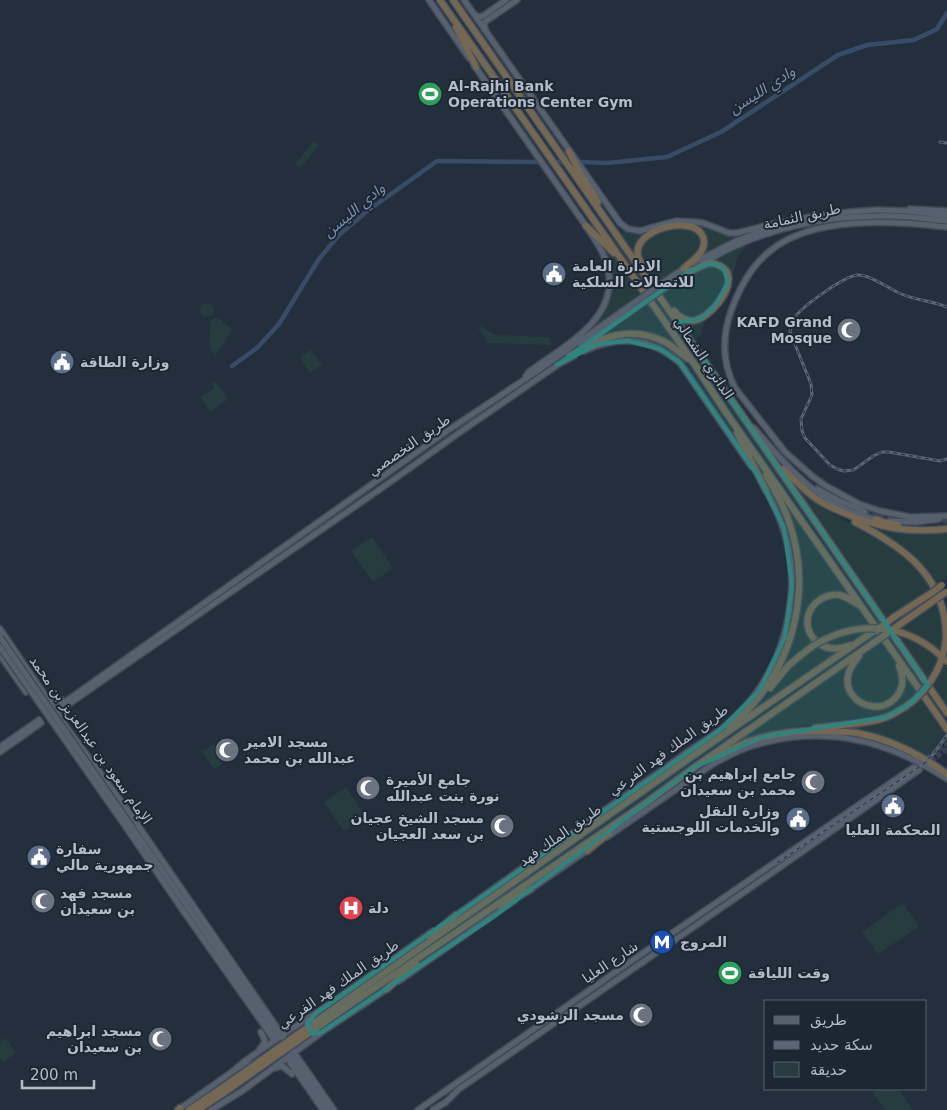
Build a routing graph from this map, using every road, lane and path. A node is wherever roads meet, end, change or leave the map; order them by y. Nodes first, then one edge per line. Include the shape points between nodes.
1 (429, 0) edge
2 (440, 0) edge
3 (453, 0) edge
4 (464, 0) edge
5 (506, 0) edge
6 (517, 0) edge
7 (474, 14) junction
8 (492, 14) junction
9 (452, 16) junction
10 (485, 29) junction
11 (476, 67) junction
12 (569, 151) junction
13 (877, 210) junction
14 (947, 211) edge
15 (947, 216) edge
16 (947, 221) edge
17 (784, 223) junction
18 (609, 224) junction
19 (586, 226) junction
20 (947, 227) edge
21 (620, 257) junction
22 (686, 270) junction
23 (651, 283) junction
24 (666, 305) junction
25 (630, 309) junction
26 (569, 356) junction
27 (692, 362) junction
28 (557, 365) junction
29 (523, 381) junction
30 (735, 388) junction
31 (727, 414) junction
32 (742, 415) junction
33 (750, 445) junction
34 (773, 459) junction
35 (766, 490) junction
36 (827, 506) junction
37 (865, 512) tunnel mouth
38 (947, 517) edge
39 (876, 519) junction
40 (947, 529) edge
41 (945, 584) edge
42 (946, 592) edge
43 (863, 607) junction
44 (0, 629) edge
45 (0, 637) edge
46 (877, 640) junction
47 (861, 641) junction
48 (0, 647) edge
49 (0, 654) edge
50 (897, 657) junction
51 (947, 662) edge
52 (26, 692) dead end
53 (47, 699) junction
54 (62, 700) dead end
55 (947, 713) edge
56 (744, 714) junction
57 (947, 729) edge
58 (792, 732) junction
59 (0, 747) edge
60 (0, 752) edge
61 (691, 757) junction
62 (695, 767) junction
63 (947, 774) edge
64 (947, 779) edge
65 (634, 798) junction
66 (642, 805) junction
67 (126, 808) junction
68 (130, 828) junction
69 (563, 839) junction
70 (586, 851) junction
71 (157, 862) junction
72 (531, 889) junction
73 (456, 916) junction
74 (471, 922) junction
75 (437, 944) junction
76 (391, 968) junction
77 (387, 989) junction
78 (343, 1006) junction
79 (316, 1013) junction
80 (273, 1023) junction
81 (299, 1024) junction
82 (261, 1032) dead end
83 (322, 1032) junction
84 (277, 1036) junction
85 (308, 1043) junction
86 (255, 1055) junction
87 (292, 1057) junction
88 (305, 1069) junction
89 (232, 1072) junction
90 (266, 1073) junction
91 (292, 1074) dead end
92 (454, 1084) junction
93 (244, 1089) junction
94 (459, 1089) junction
95 (220, 1092) junction
96 (441, 1094) junction
97 (446, 1102) junction
98 (178, 1110) edge
99 (189, 1110) edge
100 (198, 1110) edge
101 (211, 1110) edge
102 (323, 1110) edge
103 (329, 1110) edge
104 (334, 1110) edge
105 (418, 1110) edge
106 (433, 1110) edge

1 - 11 main road
2 - 9 highway, الدائري الشمالي
3 - 18 highway, الدائري الشمالي
4 - 7 main road
5 - 8 main road
6 - 8 main road
7 - 8 main road via 479,17
7 - 10 main road
8 - 10 main road via 484,24
9 - 11 highway
9 - 21 highway, الدائري الشمالي
10 - 12 main road
11 - 19 main road
12 - 17 main road via 620,223 628,229 640,231 668,223 687,222 703,223 737,234
12 - 18 highway
13 - 14 main road, طريق الثمامة
13 - 15 main road, طريق الثمامة
13 - 17 main road, طريق الثمامة via 816,216
16 - 22 main road, طريق الثمامة via 891,216 820,221 786,228 737,245
17 - 22 main road, طريق التخصصي via 736,241
18 - 23 highway, الدائري الشمالي
19 - 21 highway
19 - 29 main road via 607,267 610,282 605,304 600,315 582,333 529,372
20 - 30 main road via 909,223 847,224 807,232 771,250 758,262 738,293 726,324 725,356
21 - 27 highway, الدائري الشمالي
22 - 23 highway via 704,247 704,240 693,227 666,227 644,238 637,250
22 - 24 highway via 710,263 720,266 728,276 723,296 711,311 696,320 684,320
22 - 25 main road, طريق التخصصي, bridge
23 - 24 highway, الدائري الشمالي
24 - 32 highway, الدائري الشمالي
25 - 26 main road, طريق التخصصي
25 - 29 main road, طريق التخصصي
26 - 27 highway via 597,340 630,333 653,337
26 - 28 main road, طريق التخصصي
27 - 31 highway, الدائري الشمالي
28 - 29 main road, طريق التخصصي via 59,708 447,431
28 - 35 main road, طريق الملك فهد الفرعي via 598,344 612,342 638,341 669,354 688,374
30 - 37 main road via 781,453 806,480 821,492
30 - 38 main road via 785,452 826,486 880,511 910,517
31 - 33 highway, الدائري الشمالي
31 - 35 highway
32 - 34 highway, الدائري الشمالي
32 - 39 main road via 808,486 841,507
33 - 43 highway, الدائري الشمالي
33 - 56 highway via 789,520 796,547 799,594 792,632 780,664
34 - 36 highway
34 - 55 highway, الدائري الشمالي
35 - 69 main road, طريق الملك فهد الفرعي via 776,509 792,562 785,637 767,677 746,706 720,730
36 - 40 highway via 877,526 930,531
36 - 58 highway, bridge via 886,539 922,569 940,598 946,639 943,656 930,682 916,698 894,714 874,721
38 - 39 main road via 916,522
39 - 40 highway via 896,525
41 - 47 highway, طريق الملك فهد, bridge
42 - 46 highway, طريق الملك فهد, bridge
43 - 47 highway via 845,597 826,597 816,603 808,621 814,640 827,648 840,649
43 - 50 highway, الدائري الشمالي
44 - 53 main road, الإمام سعود بن عبدالعزيز بن محمد
45 - 68 main road, bridge
46 - 50 highway via 855,660 848,672 850,691 860,702 872,707 881,706 896,697 903,681
46 - 62 highway, طريق الملك فهد
47 - 61 highway, طريق الملك فهد
48 - 68 main road, bridge
49 - 52 main road, الإمام سعود بن عبدالعزيز بن محمد
50 - 57 highway, الدائري الشمالي
51 - 56 highway, bridge via 932,649 900,632 874,628 845,632 813,646 788,666
53 - 54 main road via 54,702
53 - 67 main road, الإمام سعود بن عبدالعزيز بن محمد
56 - 61 highway
58 - 62 highway via 748,742
58 - 63 highway via 858,734 908,751
59 - 60 main road via 40,722
61 - 65 highway, طريق الملك فهد
62 - 66 highway, طريق الملك فهد
64 - 70 main road via 915,759 865,742 826,736 776,739 745,748 713,764
65 - 69 highway
65 - 76 highway, طريق الملك فهد
66 - 70 highway
66 - 74 highway, طريق الملك فهد
67 - 71 main road
67 - 80 main road, الإمام سعود بن عبدالعزيز بن محمد
68 - 71 main road
68 - 84 main road via 182,909
69 - 73 main road, طريق الملك فهد الفرعي
70 - 72 main road
71 - 84 main road
72 - 74 highway
72 - 77 main road
73 - 76 highway
73 - 79 main road, طريق الملك فهد الفرعي
74 - 75 highway, طريق الملك فهد
75 - 77 highway
75 - 78 highway, طريق الملك فهد
76 - 78 highway, طريق الملك فهد
77 - 83 main road
78 - 95 highway, طريق الملك فهد, bridge
79 - 81 main road, طريق الملك فهد الفرعي
79 - 83 main road via 307,1027 312,1034
80 - 81 main road via 282,1030
80 - 84 main road, الإمام سعود بن عبدالعزيز بن محمد
81 - 84 main road, طريق الملك فهد الفرعي
82 - 86 main road via 265,1041
83 - 85 main road
84 - 86 main road, طريق الملك فهد الفرعي
84 - 87 main road, الإمام سعود بن عبدالعزيز بن محمد
85 - 87 main road
85 - 88 main road via 299,1054
86 - 89 main road, طريق الملك فهد الفرعي
87 - 88 main road, الإمام سعود بن عبدالعزيز بن محمد
87 - 90 main road
87 - 102 main road
87 - 103 main road
88 - 104 main road, الإمام سعود بن عبدالعزيز بن محمد
89 - 93 main road via 249,1063 256,1066 257,1076
89 - 98 main road, طريق الملك فهد الفرعي
90 - 91 main road via 282,1066
90 - 93 main road
92 - 94 main road via 452,1092
92 - 94 main road, شارع العليا via 916,768 776,870
92 - 96 main road, شارع العليا
93 - 101 main road
94 - 97 main road, شارع العليا
95 - 99 highway, طريق الملك فهد
95 - 100 highway, طريق الملك فهد
96 - 97 main road via 448,1094
96 - 105 main road, شارع العليا
97 - 106 main road, شارع العليا

